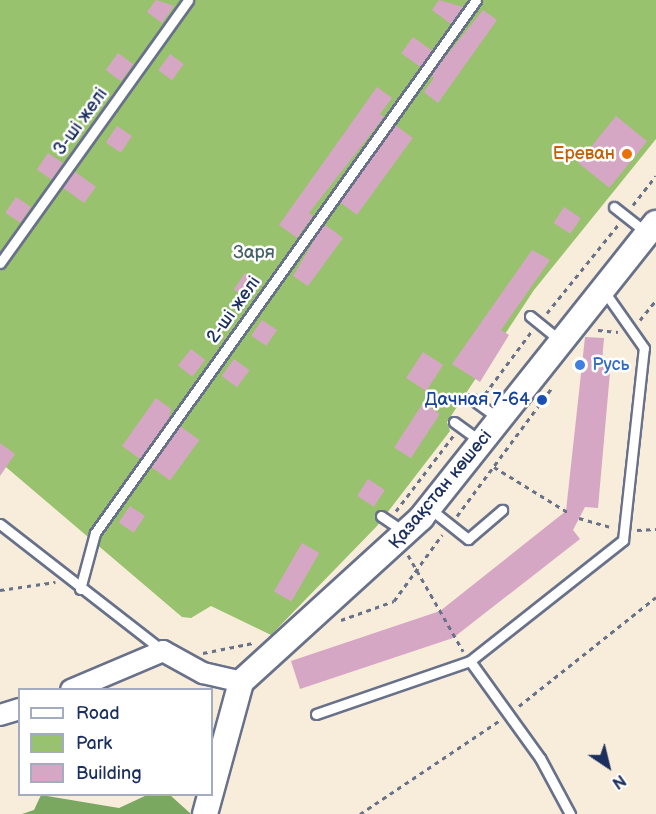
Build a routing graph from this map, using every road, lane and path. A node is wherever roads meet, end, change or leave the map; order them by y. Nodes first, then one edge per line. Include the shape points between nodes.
1 (188, 0) edge
2 (476, 0) edge
3 (656, 176) edge
4 (614, 207) dead end
5 (625, 216) junction
6 (652, 228) edge
7 (0, 263) edge
8 (602, 289) junction
9 (656, 300) edge
10 (530, 316) dead end
11 (539, 323) junction
12 (632, 328) junction
13 (561, 341) junction
14 (475, 401) joint
15 (500, 419) junction
16 (457, 424) joint
17 (482, 442) junction
18 (494, 467) dead end
19 (429, 508) junction
20 (502, 510) dead end
21 (569, 513) dead end
22 (579, 518) dead end
23 (0, 524) edge
24 (394, 528) junction
25 (656, 529) edge
26 (624, 532) junction
27 (68, 580) junction
28 (0, 590) edge
29 (80, 590) junction
30 (256, 642) dead end
31 (163, 651) junction
32 (470, 661) junction
33 (241, 682) junction
34 (76, 688) edge
35 (18, 710) edge
36 (316, 714) dead end
37 (0, 716) edge
38 (213, 791) edge
39 (212, 796) edge
40 (207, 814) edge
41 (570, 814) edge

1 - 7 lane, 3-ші желі
2 - 29 lane, 2-ші желі via 95,533
3 - 5 path
4 - 5 lane
5 - 6 lane
5 - 11 path
6 - 8 street, Қазақстан көшесі
8 - 12 lane
8 - 13 street, Қазақстан көшесі
9 - 12 path
10 - 11 lane
11 - 13 lane
11 - 14 path
12 - 26 lane via 644,348
13 - 15 street, Қазақстан көшесі
14 - 15 lane
15 - 17 street, Қазақстан көшесі
16 - 17 lane
16 - 24 path
17 - 19 street, Қазақстан көшесі
18 - 21 path
19 - 20 lane via 468,538
19 - 24 street, Қазақстан көшесі
22 - 26 path
23 - 27 lane
24 - 32 path
24 - 33 street, Қазақстан көшесі
25 - 26 path
26 - 32 lane via 623,540
27 - 28 path
27 - 29 lane
29 - 31 lane
30 - 31 path via 193,654
31 - 33 street via 203,673
31 - 34 street
32 - 36 lane
32 - 41 lane via 540,758
33 - 38 street
35 - 37 street
39 - 40 street

